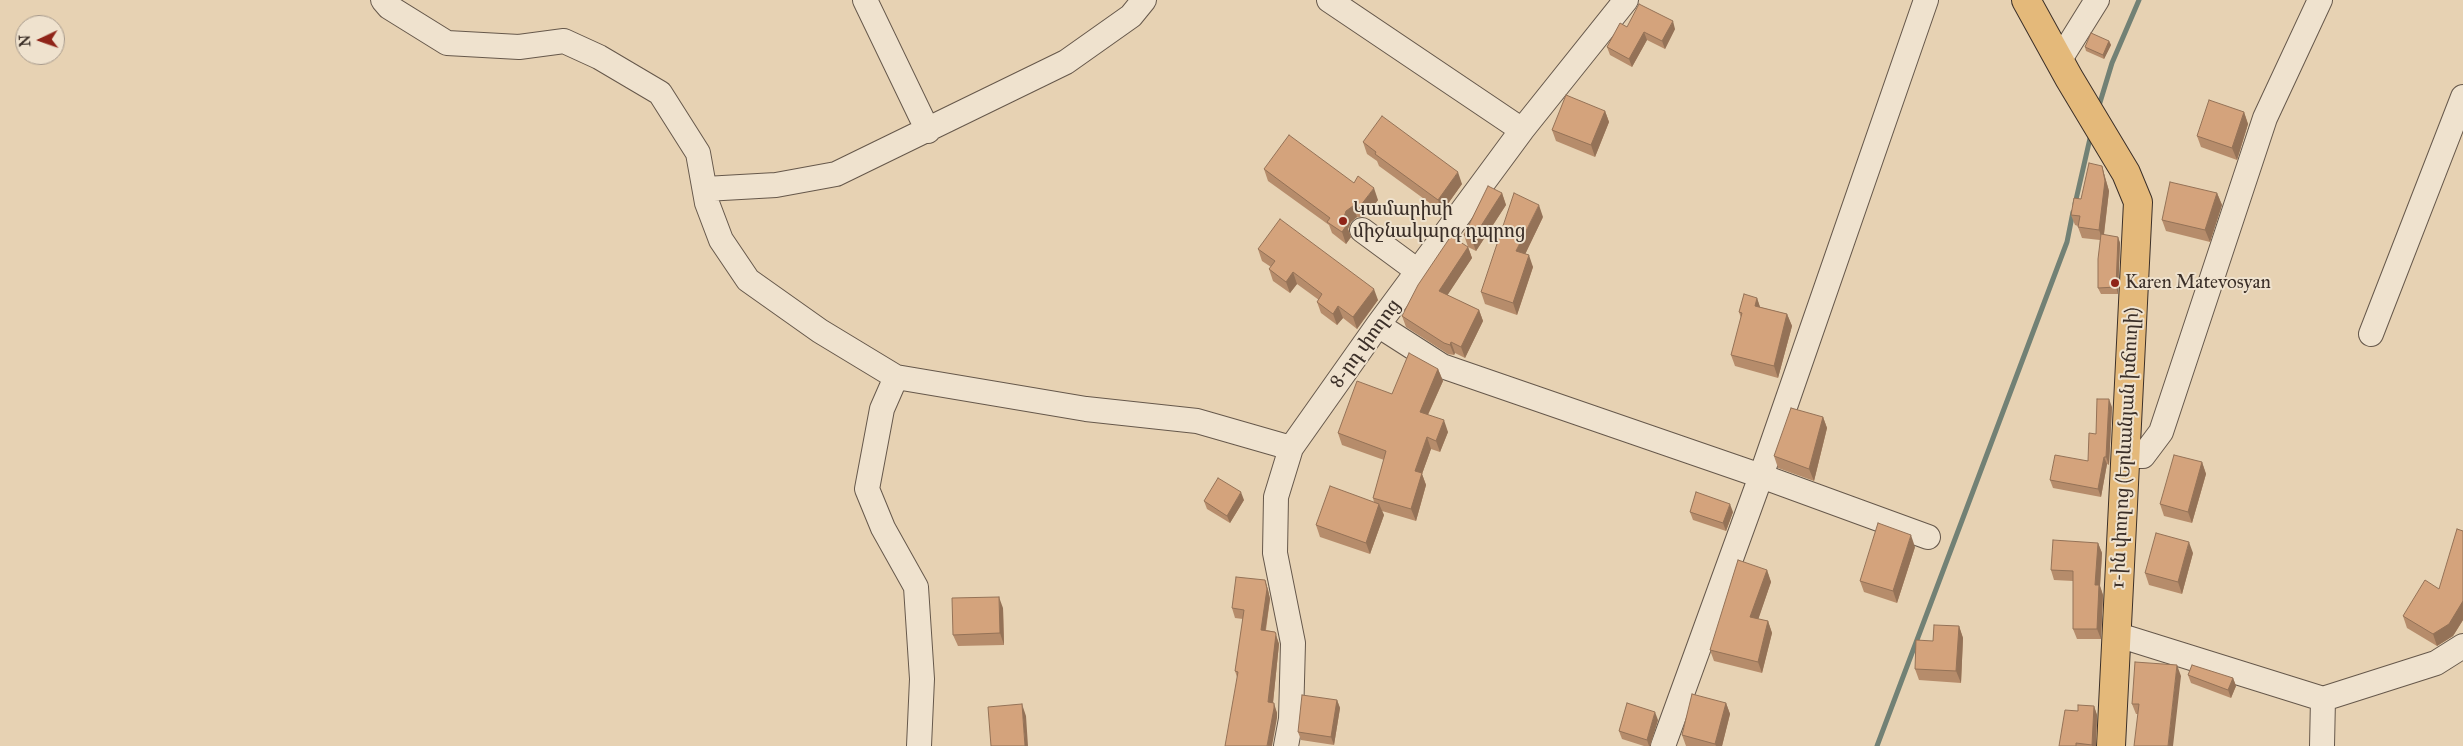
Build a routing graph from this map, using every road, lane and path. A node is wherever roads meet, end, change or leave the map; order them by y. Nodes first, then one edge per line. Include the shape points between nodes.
1 (383, 0) edge
2 (865, 0) edge
3 (1144, 0) edge
4 (1329, 0) edge
5 (1626, 0) edge
6 (1926, 0) edge
7 (2026, 0) edge
8 (2097, 0) edge
9 (2320, 0) edge
10 (2064, 69) junction
11 (2463, 97) edge
12 (1522, 130) junction
13 (928, 131) junction
14 (705, 189) junction
15 (1362, 230) dead end
16 (1419, 272) junction
17 (1378, 325) junction
18 (2371, 334) dead end
19 (896, 377) junction
20 (1291, 448) junction
21 (2124, 456) junction
22 (1761, 476) junction
23 (1928, 536) dead end
24 (2118, 635) junction
25 (2463, 646) edge
26 (2322, 699) junction
27 (919, 746) edge
28 (1286, 746) edge
29 (1663, 746) edge
30 (2111, 746) edge
31 (2322, 746) edge

1 - 14 street via 389,7 448,43 519,47 564,41 599,57 660,93 698,154
2 - 13 street
3 - 13 street via 1131,16 1066,62
4 - 12 street
5 - 12 street, 8-րդ փողոց
6 - 22 street
7 - 10 main road, 1-ին փողոց (Երևանյան խճուղի)
8 - 10 street
9 - 21 street via 2265,118 2161,432 2143,456
10 - 21 main road, 1-ին փողոց (Երևանյան խճուղի) via 2126,173 2138,202
11 - 18 street
12 - 16 street, 8-րդ փողոց
13 - 14 street via 836,174 776,185
14 - 19 street via 721,240 748,280 820,331
15 - 16 street
16 - 17 street, 8-րդ փողոց
17 - 20 street, 8-րդ փողոց
17 - 22 street via 1442,366
19 - 20 street via 1086,409 1197,421
19 - 27 street via 882,409 867,489 883,528 916,587 922,680
20 - 28 street, 8-րդ փողոց via 1276,497 1275,553 1293,642 1291,719
21 - 24 main road, 1-ին փողոց (Երևանյան խճուղի)
22 - 23 street
22 - 29 street
24 - 26 street
24 - 30 main road, 1-ին փողոց (Երևանյան խճուղի)
25 - 26 street via 2436,663
26 - 31 street

